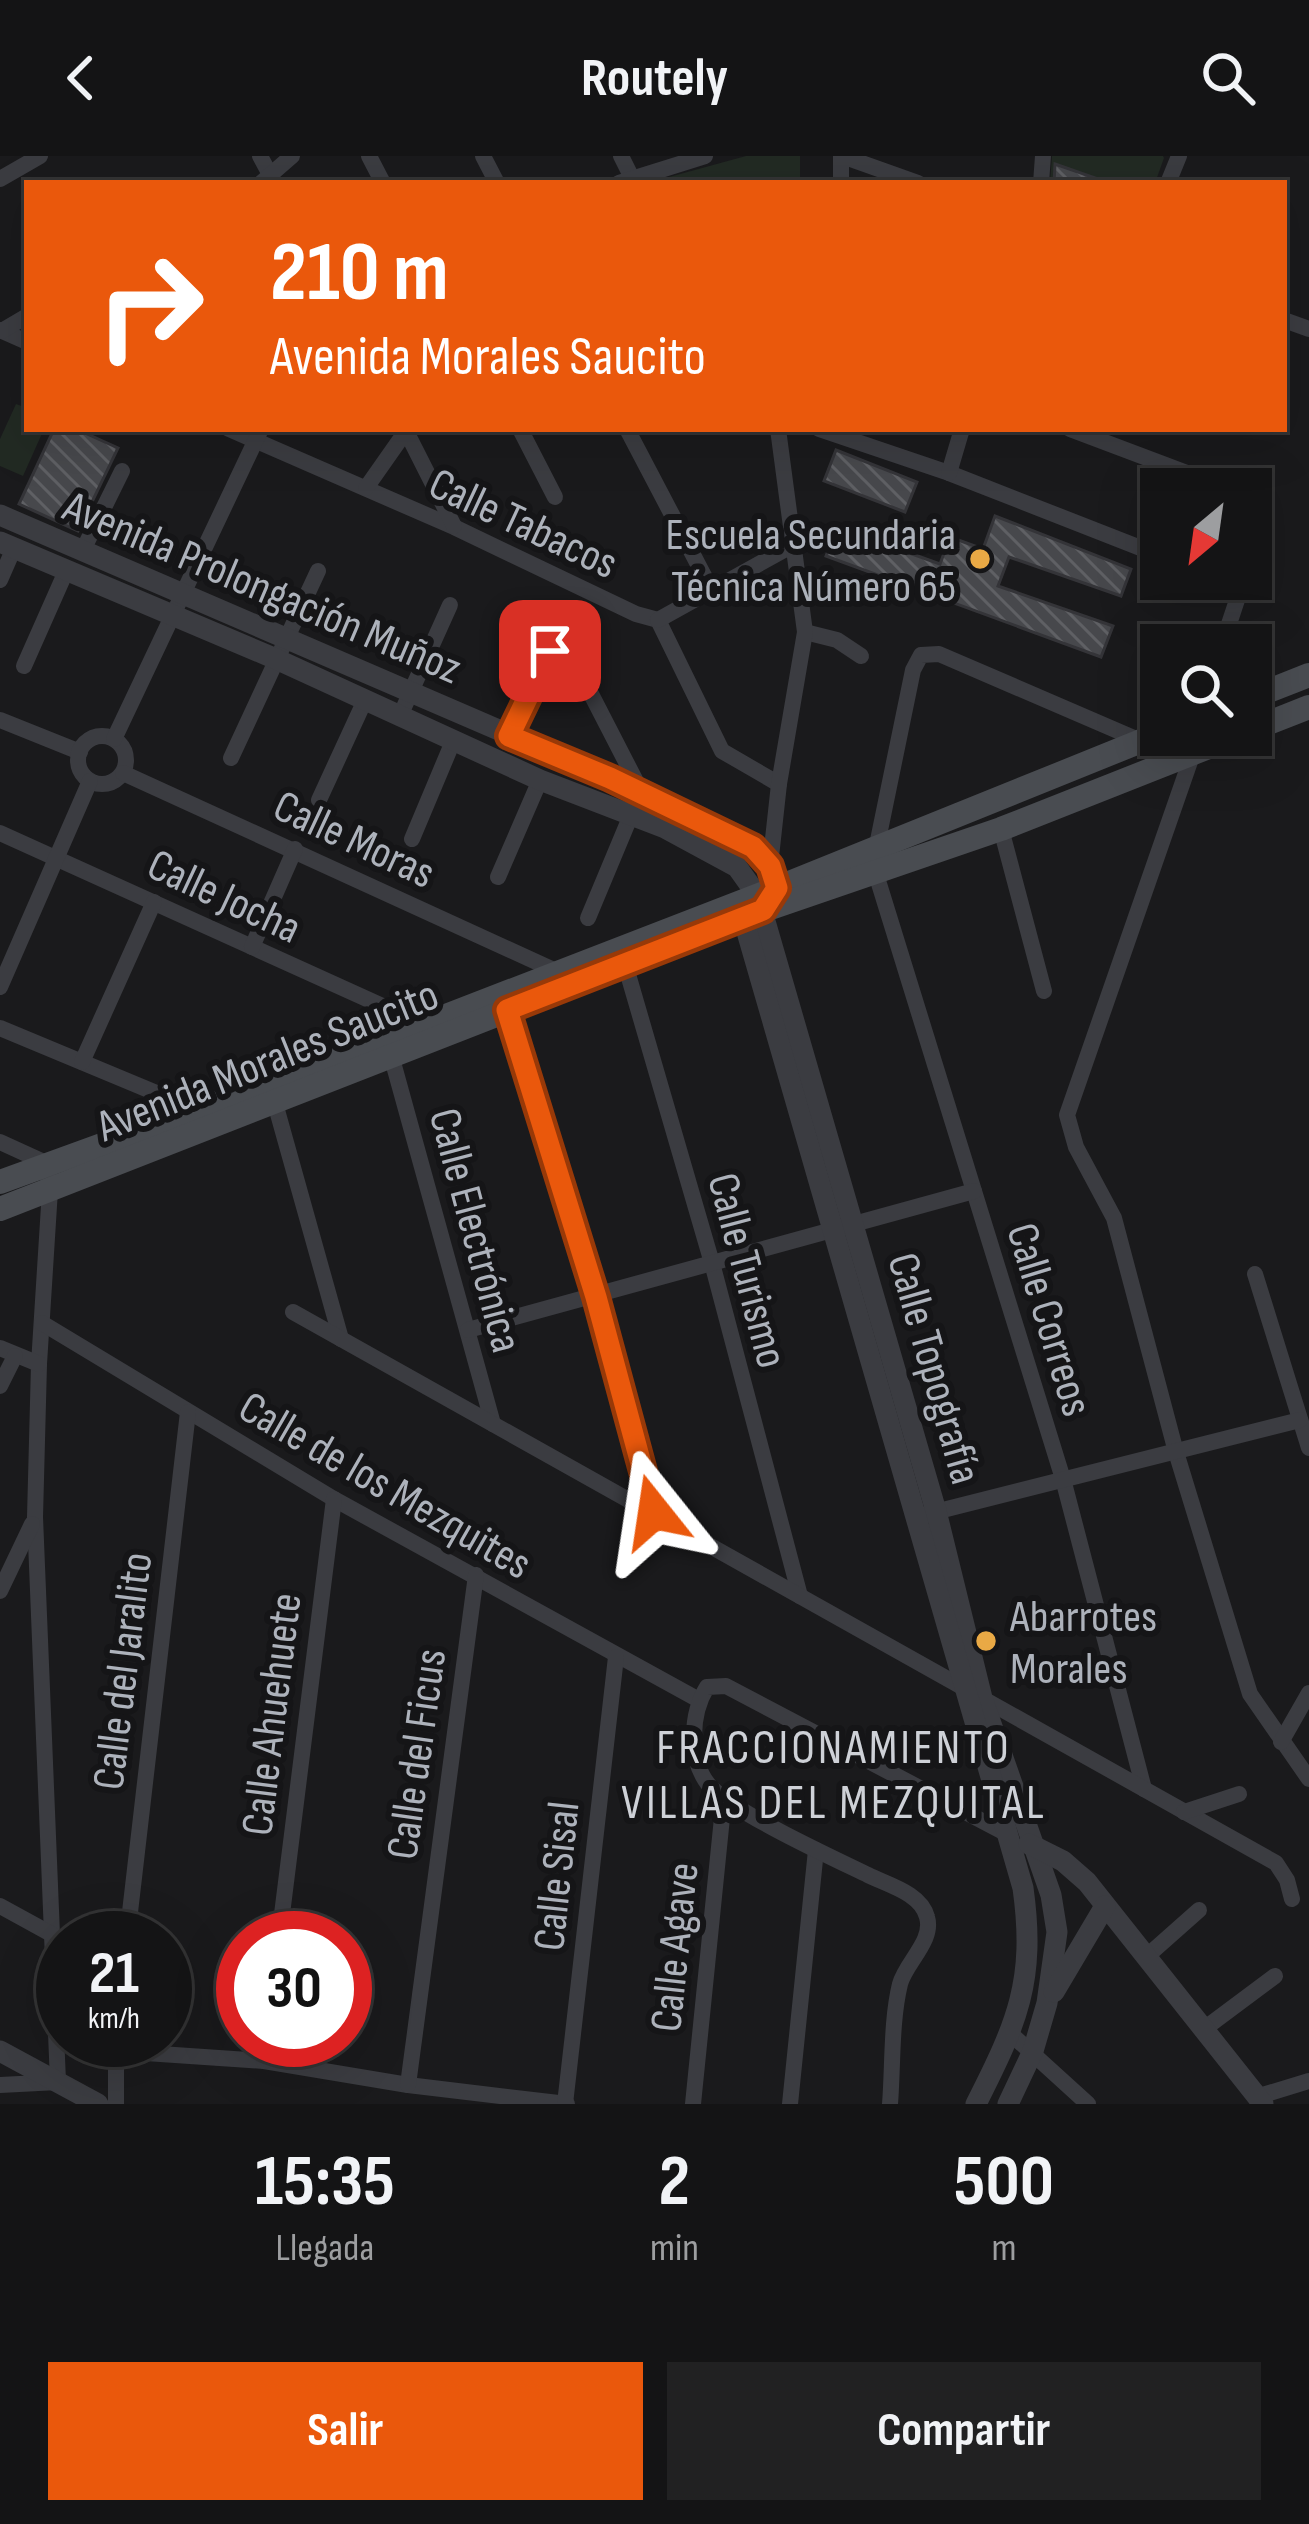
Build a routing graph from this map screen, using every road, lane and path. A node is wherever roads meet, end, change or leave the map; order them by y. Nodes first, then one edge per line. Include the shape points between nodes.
1 (40, 156) edge
2 (292, 156) edge
3 (705, 156) edge
4 (842, 156) edge
5 (0, 179) edge
6 (270, 180) edge
7 (631, 180) edge
8 (910, 180) edge
9 (404, 432) edge
10 (406, 432) edge
11 (522, 432) edge
12 (629, 432) edge
13 (778, 432) edge
14 (832, 432) edge
15 (961, 432) edge
16 (1078, 432) edge
17 (258, 435) edge
18 (1174, 468) edge
19 (122, 471) dead end
20 (949, 473) junction
21 (367, 488) junction
22 (555, 497) dead end
23 (0, 515) edge
24 (454, 527) junction
25 (7, 545) edge
26 (793, 545) junction
27 (1140, 548) edge
28 (83, 550) junction
29 (67, 569) junction
30 (318, 571) dead end
31 (0, 580) edge
32 (712, 591) junction
33 (180, 593) junction
34 (450, 605) dead end
35 (173, 616) junction
36 (658, 620) junction
37 (805, 632) junction
38 (281, 649) junction
39 (550, 651) dead end
40 (861, 656) dead end
41 (24, 666) dead end
42 (1309, 675) edge
43 (1272, 690) edge
44 (590, 692) dead end
45 (410, 693) junction
46 (365, 700) junction
47 (1309, 707) edge
48 (400, 716) junction
49 (1, 722) edge
50 (1272, 722) edge
51 (1140, 733) edge
52 (509, 736) junction
53 (114, 739) junction
54 (454, 739) junction
55 (1140, 741) edge
56 (80, 752) junction
57 (1185, 756) edge
58 (1192, 756) edge
59 (231, 758) dead end
60 (123, 773) junction
61 (610, 778) junction
62 (540, 780) junction
63 (90, 781) junction
64 (779, 784) junction
65 (642, 794) junction
66 (319, 800) dead end
67 (597, 802) junction
68 (631, 815) junction
69 (1001, 829) junction
70 (0, 833) edge
71 (412, 839) dead end
72 (877, 845) junction
73 (295, 849) junction
74 (56, 858) junction
75 (876, 874) junction
76 (498, 877) dead end
77 (762, 896) junction
78 (154, 902) junction
79 (588, 919) dead end
80 (252, 947) junction
81 (625, 964) junction
82 (556, 970) junction
83 (0, 987) edge
84 (1044, 991) dead end
85 (504, 1001) junction
86 (420, 1023) junction
87 (0, 1028) edge
88 (391, 1055) junction
89 (82, 1063) junction
90 (272, 1092) junction
91 (197, 1110) junction
92 (0, 1142) edge
93 (46, 1163) junction
94 (0, 1182) edge
95 (50, 1190) junction
96 (974, 1191) junction
97 (0, 1209) edge
98 (843, 1227) junction
99 (712, 1263) junction
100 (1255, 1274) dead end
101 (596, 1297) junction
102 (293, 1312) dead end
103 (42, 1323) junction
104 (468, 1330) junction
105 (341, 1339) junction
106 (7, 1352) edge
107 (39, 1364) junction
108 (0, 1386) edge
109 (188, 1412) junction
110 (1300, 1420) junction
111 (493, 1424) junction
112 (1309, 1448) edge
113 (1175, 1452) junction
114 (1063, 1479) junction
115 (334, 1499) junction
116 (654, 1512) junction
117 (925, 1515) junction
118 (35, 1517) junction
119 (476, 1575) junction
120 (0, 1591) edge
121 (800, 1596) junction
122 (616, 1657) junction
123 (972, 1693) junction
124 (1309, 1693) edge
125 (700, 1700) junction
126 (1281, 1742) junction
127 (1309, 1779) edge
128 (1144, 1789) junction
129 (1239, 1794) dead end
130 (724, 1798) junction
131 (1184, 1812) junction
132 (1007, 1834) junction
133 (1035, 1847) junction
134 (816, 1850) junction
135 (1292, 1899) dead end
136 (0, 1906) edge
137 (1106, 1906) junction
138 (1199, 1910) dead end
139 (51, 1911) edge
140 (130, 1911) edge
141 (282, 1911) edge
142 (36, 1926) edge
143 (1147, 1957) junction
144 (1275, 1976) dead end
145 (1047, 2003) junction
146 (1204, 2029) junction
147 (1011, 2034) junction
148 (0, 2051) edge
149 (1034, 2051) junction
150 (57, 2067) edge
151 (116, 2067) edge
152 (300, 2067) edge
153 (1309, 2081) edge
154 (58, 2082) junction
155 (0, 2085) edge
156 (408, 2085) junction
157 (1259, 2101) edge
158 (98, 2104) edge
159 (116, 2104) edge
160 (566, 2104) edge
161 (693, 2104) edge
162 (790, 2104) edge
163 (890, 2104) edge
164 (976, 2104) edge
165 (1008, 2104) edge
166 (1088, 2104) edge

1 - 5 street
2 - 6 street
3 - 7 street
4 - 8 street
9 - 21 street
10 - 24 street
11 - 22 street
12 - 32 street
13 - 26 street
14 - 20 street
15 - 20 street
16 - 18 street
17 - 21 street, Calle Tabacos
17 - 33 street
19 - 28 street
20 - 27 street
21 - 24 street, Calle Tabacos
23 - 28 street, Avenida Prolongación Muñoz
24 - 36 street, Calle Tabacos
25 - 29 street, Avenida Prolongación Muñoz
25 - 31 street
26 - 32 street
26 - 37 street
28 - 33 street, Avenida Prolongación Muñoz
29 - 35 street, Avenida Prolongación Muñoz
29 - 41 street
30 - 38 street
32 - 36 street
33 - 35 street
33 - 38 street, Avenida Prolongación Muñoz
34 - 45 street
35 - 38 street, Avenida Prolongación Muñoz
35 - 53 street
36 - 64 street via 722,751
37 - 40 street
37 - 64 street
38 - 45 street, Avenida Prolongación Muñoz
38 - 46 street, Avenida Prolongación Muñoz
38 - 59 street
39 - 52 street
42 - 43 main road
44 - 65 street
45 - 48 street
45 - 52 street, Avenida Prolongación Muñoz
46 - 48 street, Avenida Prolongación Muñoz
46 - 66 street
47 - 50 main road
48 - 54 street, Avenida Prolongación Muñoz
49 - 56 street
51 - 72 street via 938,654 921,655
52 - 61 street, Avenida Prolongación Muñoz
53 - 56 street via 98,737
53 - 60 street via 124,751
54 - 62 street, Avenida Prolongación Muñoz
54 - 71 street
55 - 72 main road, Avenida Morales Saucito
56 - 63 street
57 - 69 main road, Avenida Morales Saucito
58 - 113 street via 1066,1115 1114,1218
60 - 63 street via 105,784
60 - 73 street, Calle Moras
61 - 65 street, Avenida Prolongación Muñoz
61 - 67 street
62 - 67 street, Avenida Prolongación Muñoz
62 - 76 street
63 - 74 street
64 - 77 street
65 - 77 street, Avenida Prolongación Muñoz via 753,847
67 - 68 street, Avenida Prolongación Muñoz
68 - 77 street, Avenida Prolongación Muñoz via 737,866
68 - 79 street
69 - 75 main road, Avenida Morales Saucito
69 - 84 street
70 - 74 street, Calle Jocha
72 - 77 main road, Avenida Morales Saucito
73 - 80 street
73 - 82 street, Calle Moras
74 - 78 street, Calle Jocha
74 - 83 street
75 - 77 main road, Avenida Morales Saucito
75 - 96 street, Calle Correos
77 - 81 main road, Avenida Morales Saucito
77 - 82 main road, Avenida Morales Saucito
77 - 98 street, Calle Topografía
78 - 80 street, Calle Jocha
78 - 89 street
80 - 86 street, Calle Jocha
81 - 85 main road, Avenida Morales Saucito
81 - 99 street, Calle Turismo
82 - 85 main road, Avenida Morales Saucito
85 - 86 main road, Avenida Morales Saucito
85 - 88 main road, Avenida Morales Saucito
85 - 101 street
86 - 90 main road, Avenida Morales Saucito
87 - 89 street
88 - 90 main road, Avenida Morales Saucito
88 - 104 street, Calle Electrónica
89 - 91 street
90 - 91 main road, Avenida Morales Saucito
90 - 95 main road, Avenida Morales Saucito
90 - 105 street
91 - 93 main road, Avenida Morales Saucito
92 - 93 street
93 - 94 main road, Avenida Morales Saucito
93 - 95 street
95 - 97 main road, Avenida Morales Saucito
95 - 103 street
96 - 98 street
96 - 114 street, Calle Correos
98 - 99 street
98 - 117 street, Calle Topografía
99 - 101 street
99 - 121 street, Calle Turismo
100 - 110 street
101 - 104 street
101 - 116 street
102 - 105 street
103 - 107 street
103 - 109 street, Calle de los Mezquites
104 - 111 street, Calle Electrónica
105 - 111 street
106 - 107 street
106 - 108 street
107 - 118 street
109 - 115 street, Calle de los Mezquites
109 - 140 street, Calle del Jaralito
110 - 112 street
110 - 113 street
111 - 116 street
113 - 114 street
113 - 126 street via 1250,1694
114 - 117 street
114 - 128 street, Calle Correos
115 - 119 street, Calle de los Mezquites
115 - 141 street, Calle Ahuehuete
116 - 121 street
117 - 123 street, Calle Topografía
118 - 120 street
118 - 139 street
119 - 122 street, Calle de los Mezquites
119 - 156 street, Calle del Ficus
121 - 123 street
122 - 125 street, Calle de los Mezquites
122 - 160 street, Calle Sisal
123 - 128 street
123 - 132 street, Calle Topografía
123 - 133 street, Calle Topografía
124 - 126 street
125 - 130 street via 698,1762
125 - 132 street via 707,1687 726,1686
126 - 127 street
128 - 131 street
129 - 131 street
130 - 134 street
130 - 161 street, Calle Agave
131 - 135 street via 1276,1863
132 - 133 street
132 - 147 street, Calle Topografía via 1028,1924 1024,1991
133 - 137 street via 1063,1861
133 - 145 street, Calle Topografía via 1057,1932
134 - 162 street
134 - 163 street via 915,1898 927,1917 926,1937 900,1983
136 - 142 street
137 - 143 street
137 - 145 street
138 - 143 street
143 - 146 street
144 - 146 street
145 - 149 street
146 - 157 street
147 - 149 street
147 - 164 street, Calle Topografía
148 - 154 street
149 - 165 street
149 - 166 street
150 - 154 street
151 - 159 street
152 - 156 street
153 - 157 street
154 - 155 street
154 - 158 street
156 - 160 street

